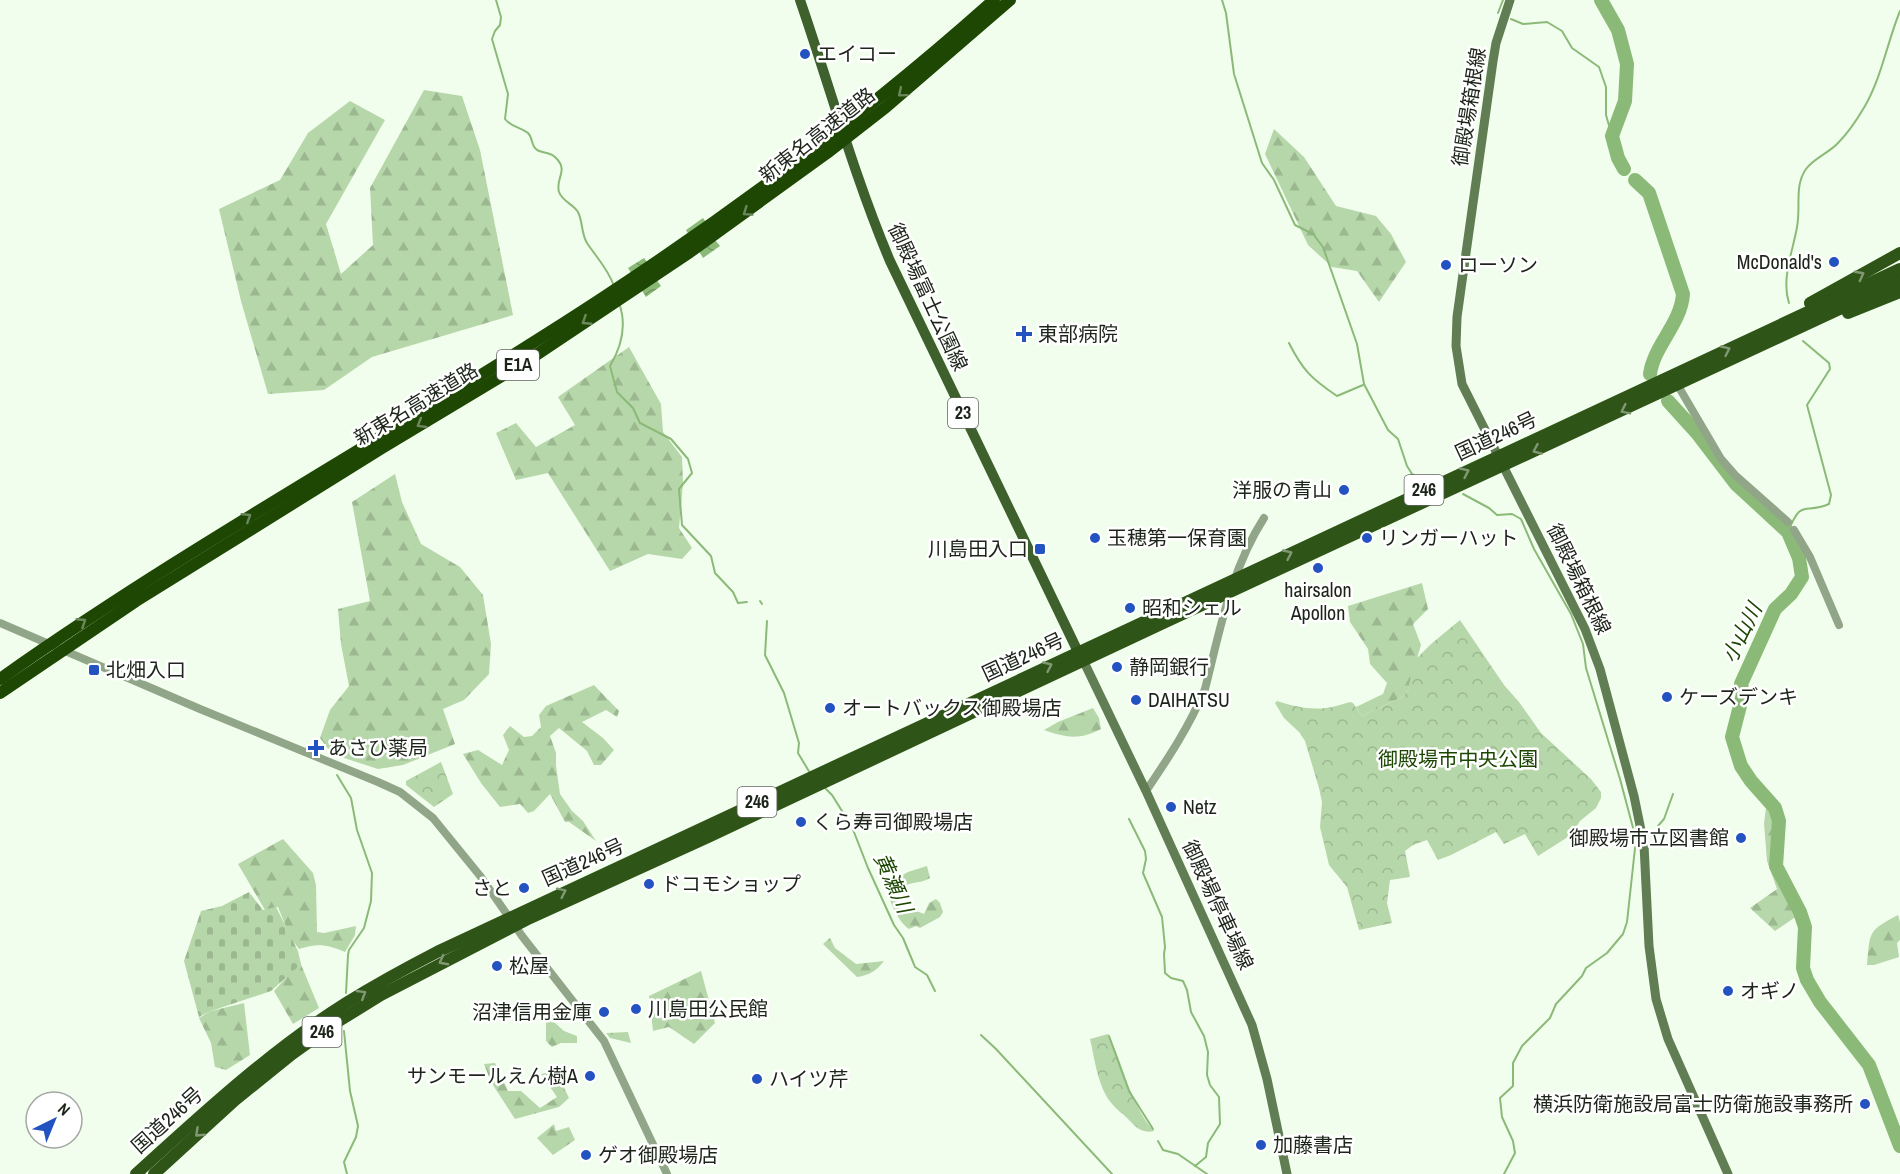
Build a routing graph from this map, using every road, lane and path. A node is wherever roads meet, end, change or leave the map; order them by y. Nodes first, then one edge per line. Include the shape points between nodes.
1 (800, 0) edge
2 (994, 0) edge
3 (1010, 0) edge
4 (1510, 0) edge
5 (1900, 253) edge
6 (1900, 269) edge
7 (1900, 281) edge
8 (1900, 292) edge
9 (1777, 332) junction
10 (1677, 384) junction
11 (1500, 461) junction
12 (1264, 518) dead end
13 (1788, 522) dead end
14 (1794, 530) dead end
15 (1235, 579) junction
16 (1230, 592) junction
17 (0, 623) edge
18 (1839, 625) dead end
19 (1081, 657) junction
20 (0, 679) edge
21 (0, 693) edge
22 (1146, 791) junction
23 (512, 922) junction
24 (136, 1174) edge
25 (154, 1174) edge
26 (666, 1174) edge
27 (1287, 1174) edge
28 (1728, 1174) edge

1 - 19 main road, 御殿場富士公園線 / 23 via 851,160 890,261
20 -> 2 highway, 新東名高速道路 / E1A, bridge via 129,591 524,348 684,243 820,144 925,61
3 -> 21 highway, 新東名高速道路 / E1A, bridge via 835,147 690,252 530,359 136,601
4 - 11 main road, 御殿場箱根線 via 1493,61 1455,333 1462,384
9 -> 5 highway, 246 via 1781,321
6 - 9 highway, 国道246号 / 246
7 - 9 highway, 国道246号 / 246
8 - 9 highway, 246 via 1794,335
9 - 10 highway, 国道246号 / 246
11 -> 9 highway, 国道246号 / 246
10 -> 11 highway, 国道246号 / 246
10 - 13 street via 1721,459
15 -> 11 highway, 国道246号 / 246
11 - 16 highway, 国道246号 / 246
11 - 28 main road, 御殿場箱根線 via 1585,630 1600,669 1644,845 1656,999 1668,1039
12 - 15 street
14 - 18 street via 1810,556
15 - 16 street
15 - 19 highway, 国道246号 / 246
16 - 19 highway, 国道246号 / 246
16 - 22 street via 1202,695 1177,747
17 - 23 street via 400,792 433,818
19 - 22 main road, 御殿場停車場線
19 - 23 highway, 国道246号 / 246
22 - 27 main road, 御殿場停車場線 via 1252,1025
24 -> 23 highway, 国道246号 / 246 via 258,1068 344,1004 408,967
23 -> 25 highway, 国道246号 / 246 via 334,1024 235,1100
23 - 26 street via 604,1041

